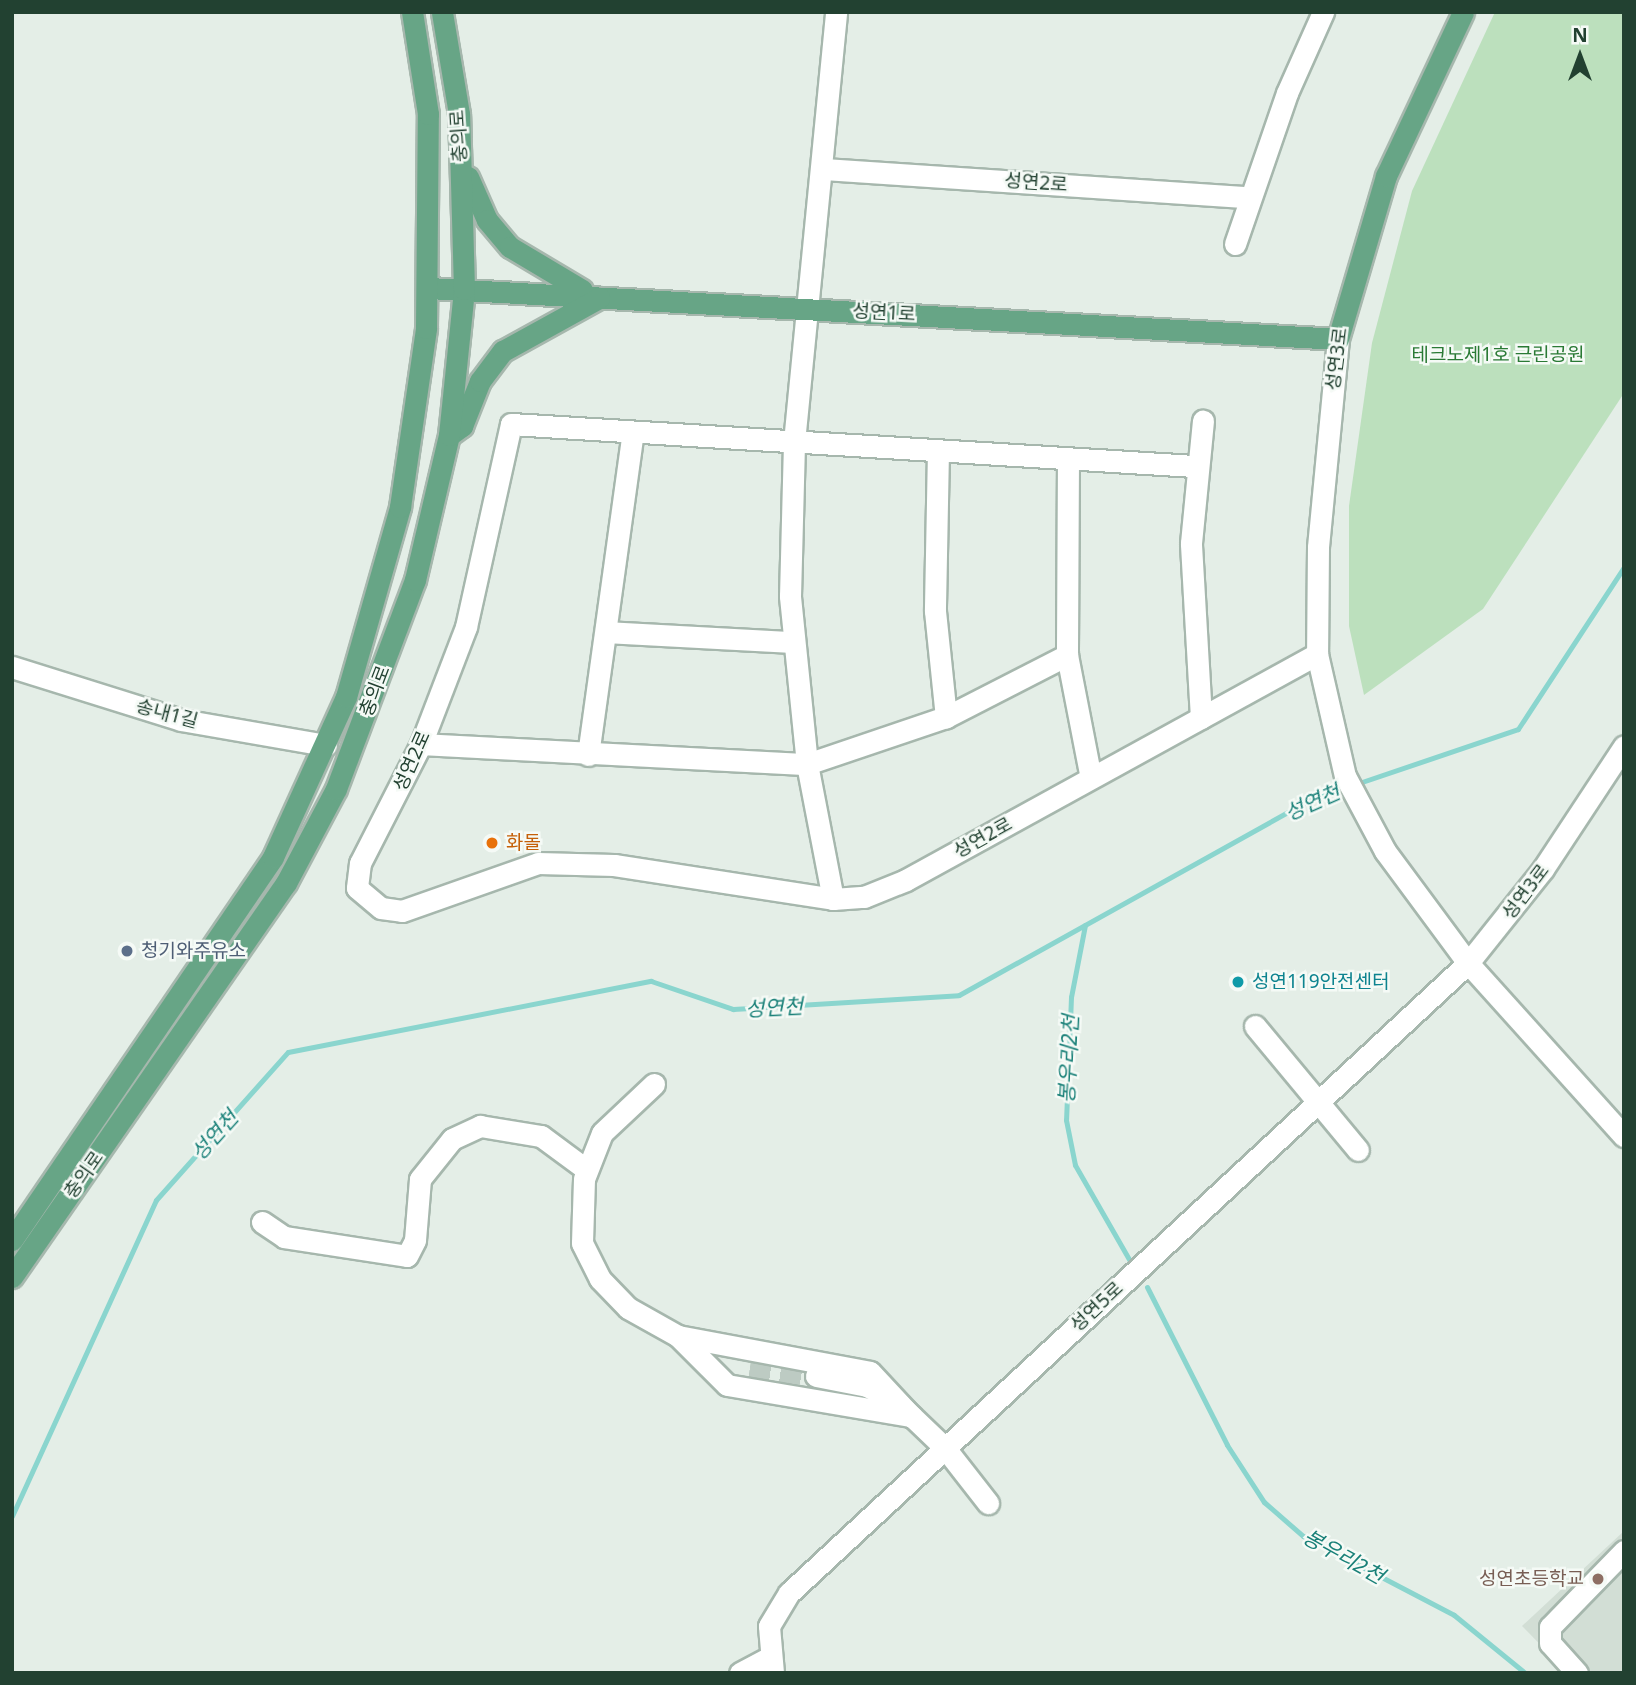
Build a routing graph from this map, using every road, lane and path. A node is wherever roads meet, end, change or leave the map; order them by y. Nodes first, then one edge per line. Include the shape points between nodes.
1 (412, 12) edge
2 (442, 12) edge
3 (836, 12) edge
4 (1323, 12) edge
5 (1463, 12) edge
6 (461, 159) junction
7 (823, 169) junction
8 (1248, 197) junction
9 (1235, 244) dead end
10 (429, 288) junction
11 (464, 289) junction
12 (600, 297) junction
13 (807, 309) junction
14 (1338, 339) junction
15 (420, 385) junction
16 (455, 388) junction
17 (1203, 421) dead end
18 (633, 432) junction
19 (449, 435) junction
20 (794, 442) junction
21 (938, 450) junction
22 (1069, 458) junction
23 (1194, 466) junction
24 (606, 632) junction
25 (792, 642) junction
26 (1317, 653) junction
27 (1067, 655) junction
28 (12, 667) edge
29 (946, 717) junction
30 (1201, 718) junction
31 (421, 744) junction
32 (326, 745) junction
33 (1624, 746) edge
34 (588, 755) junction
35 (807, 764) junction
36 (1091, 778) junction
37 (833, 899) junction
38 (1468, 963) junction
39 (1255, 1026) dead end
40 (654, 1084) dead end
41 (1318, 1102) junction
42 (1624, 1136) edge
43 (1357, 1150) dead end
44 (587, 1170) junction
45 (262, 1222) dead end
46 (12, 1240) edge
47 (12, 1277) edge
48 (678, 1336) junction
49 (816, 1376) tunnel mouth
50 (912, 1417) junction
51 (945, 1448) junction
52 (988, 1503) dead end
53 (1624, 1551) edge
54 (770, 1665) edge
55 (740, 1673) edge
56 (1577, 1673) edge

1 - 10 main road, 충의로 via 428,114
2 - 6 main road, 충의로
3 - 7 street
4 - 8 street
5 - 14 main road, 성연3로 via 1387,176
6 - 11 main road, 충의로
6 - 12 main road via 500,238 534,266
7 - 8 street, 성연2로
7 - 13 street
8 - 9 street
10 - 11 main road, 성연1로
10 - 15 main road, 충의로
11 - 12 main road, 성연1로
11 - 16 main road, 충의로
12 - 13 main road, 성연1로
12 - 19 main road via 503,351 480,381 462,426
13 - 14 main road, 성연1로
13 - 20 street
14 - 26 street, 성연3로 via 1318,547
15 - 16 main road
15 - 32 main road, 충의로 via 387,562
16 - 19 main road, 충의로
17 - 23 street
18 - 20 street, 성연2로
18 - 24 street
18 - 31 street, 성연2로 via 511,424 466,627
19 - 47 main road, 충의로 via 415,580 336,789 286,883 214,995
20 - 21 street, 성연2로
20 - 25 street
21 - 22 street, 성연2로
21 - 29 street via 935,611
22 - 23 street, 성연2로
22 - 27 street
23 - 30 street via 1192,593
24 - 25 street
24 - 34 street
25 - 35 street
26 - 30 street, 성연2로
26 - 38 street, 성연3로 via 1331,729 1352,793 1385,851
27 - 29 street
27 - 36 street
28 - 32 street, 송내1길 via 181,720
29 - 35 street
30 - 36 street, 성연2로
31 - 34 street
31 - 37 street, 성연2로 via 356,875 361,894 381,908 413,909 538,863 614,864
32 - 46 main road, 충의로 via 273,857 211,956
33 - 38 street, 성연3로 via 1543,869
34 - 35 street
35 - 37 street
36 - 37 street, 성연2로 via 885,890
38 - 41 street, 성연5로
38 - 42 street
39 - 41 street
40 - 44 street via 618,1112
41 - 43 street
41 - 51 street, 성연5로
44 - 45 street via 541,1136 480,1126 452,1139 420,1179 415,1240 407,1256 284,1237
44 - 48 street via 580,1222 589,1260 628,1308
48 - 50 street via 727,1385
48 - 50 street via 852,1365 886,1382
49 - 50 street via 867,1386
50 - 51 street
51 - 52 street
51 - 54 street, 성연5로 via 780,1603 769,1626
53 - 56 street via 1550,1628 1550,1643
54 - 55 street

